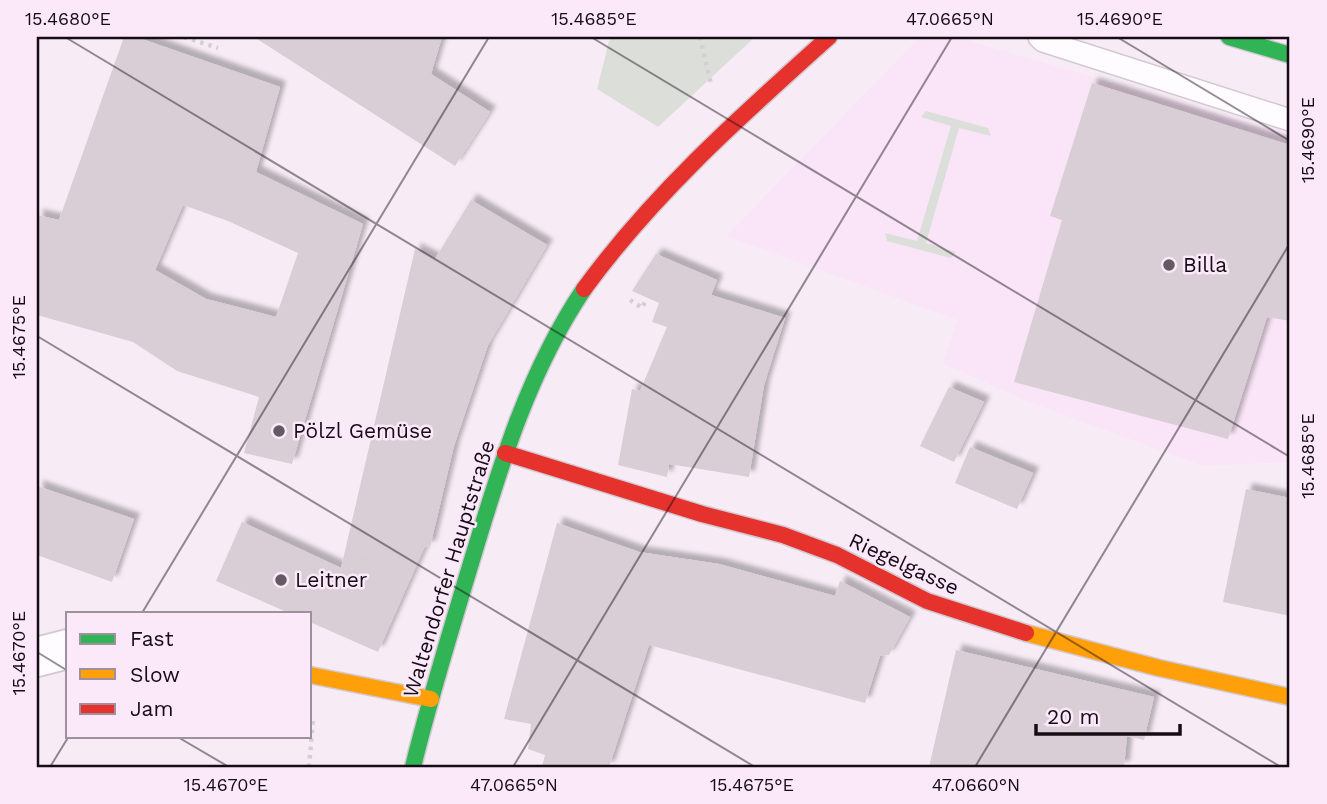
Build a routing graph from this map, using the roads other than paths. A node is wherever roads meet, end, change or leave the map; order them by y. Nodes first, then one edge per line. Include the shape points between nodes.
1 (829, 37) edge
2 (1039, 37) edge
3 (1229, 37) edge
4 (1290, 55) edge
5 (1290, 120) edge
6 (505, 453) junction
7 (66, 650) edge
8 (37, 657) edge
9 (312, 675) edge
10 (1290, 697) edge
11 (432, 699) junction
12 (413, 767) edge

1 - 6 street, Waltendorfer Hauptstraße via 627,233 544,355
2 - 5 lane
3 - 4 street
6 - 10 street, Riegelgasse via 794,539 837,555 927,601 994,625
6 - 11 street, Waltendorfer Hauptstraße
7 - 8 street
9 - 11 street
11 - 12 street, Waltendorfer Hauptstraße

